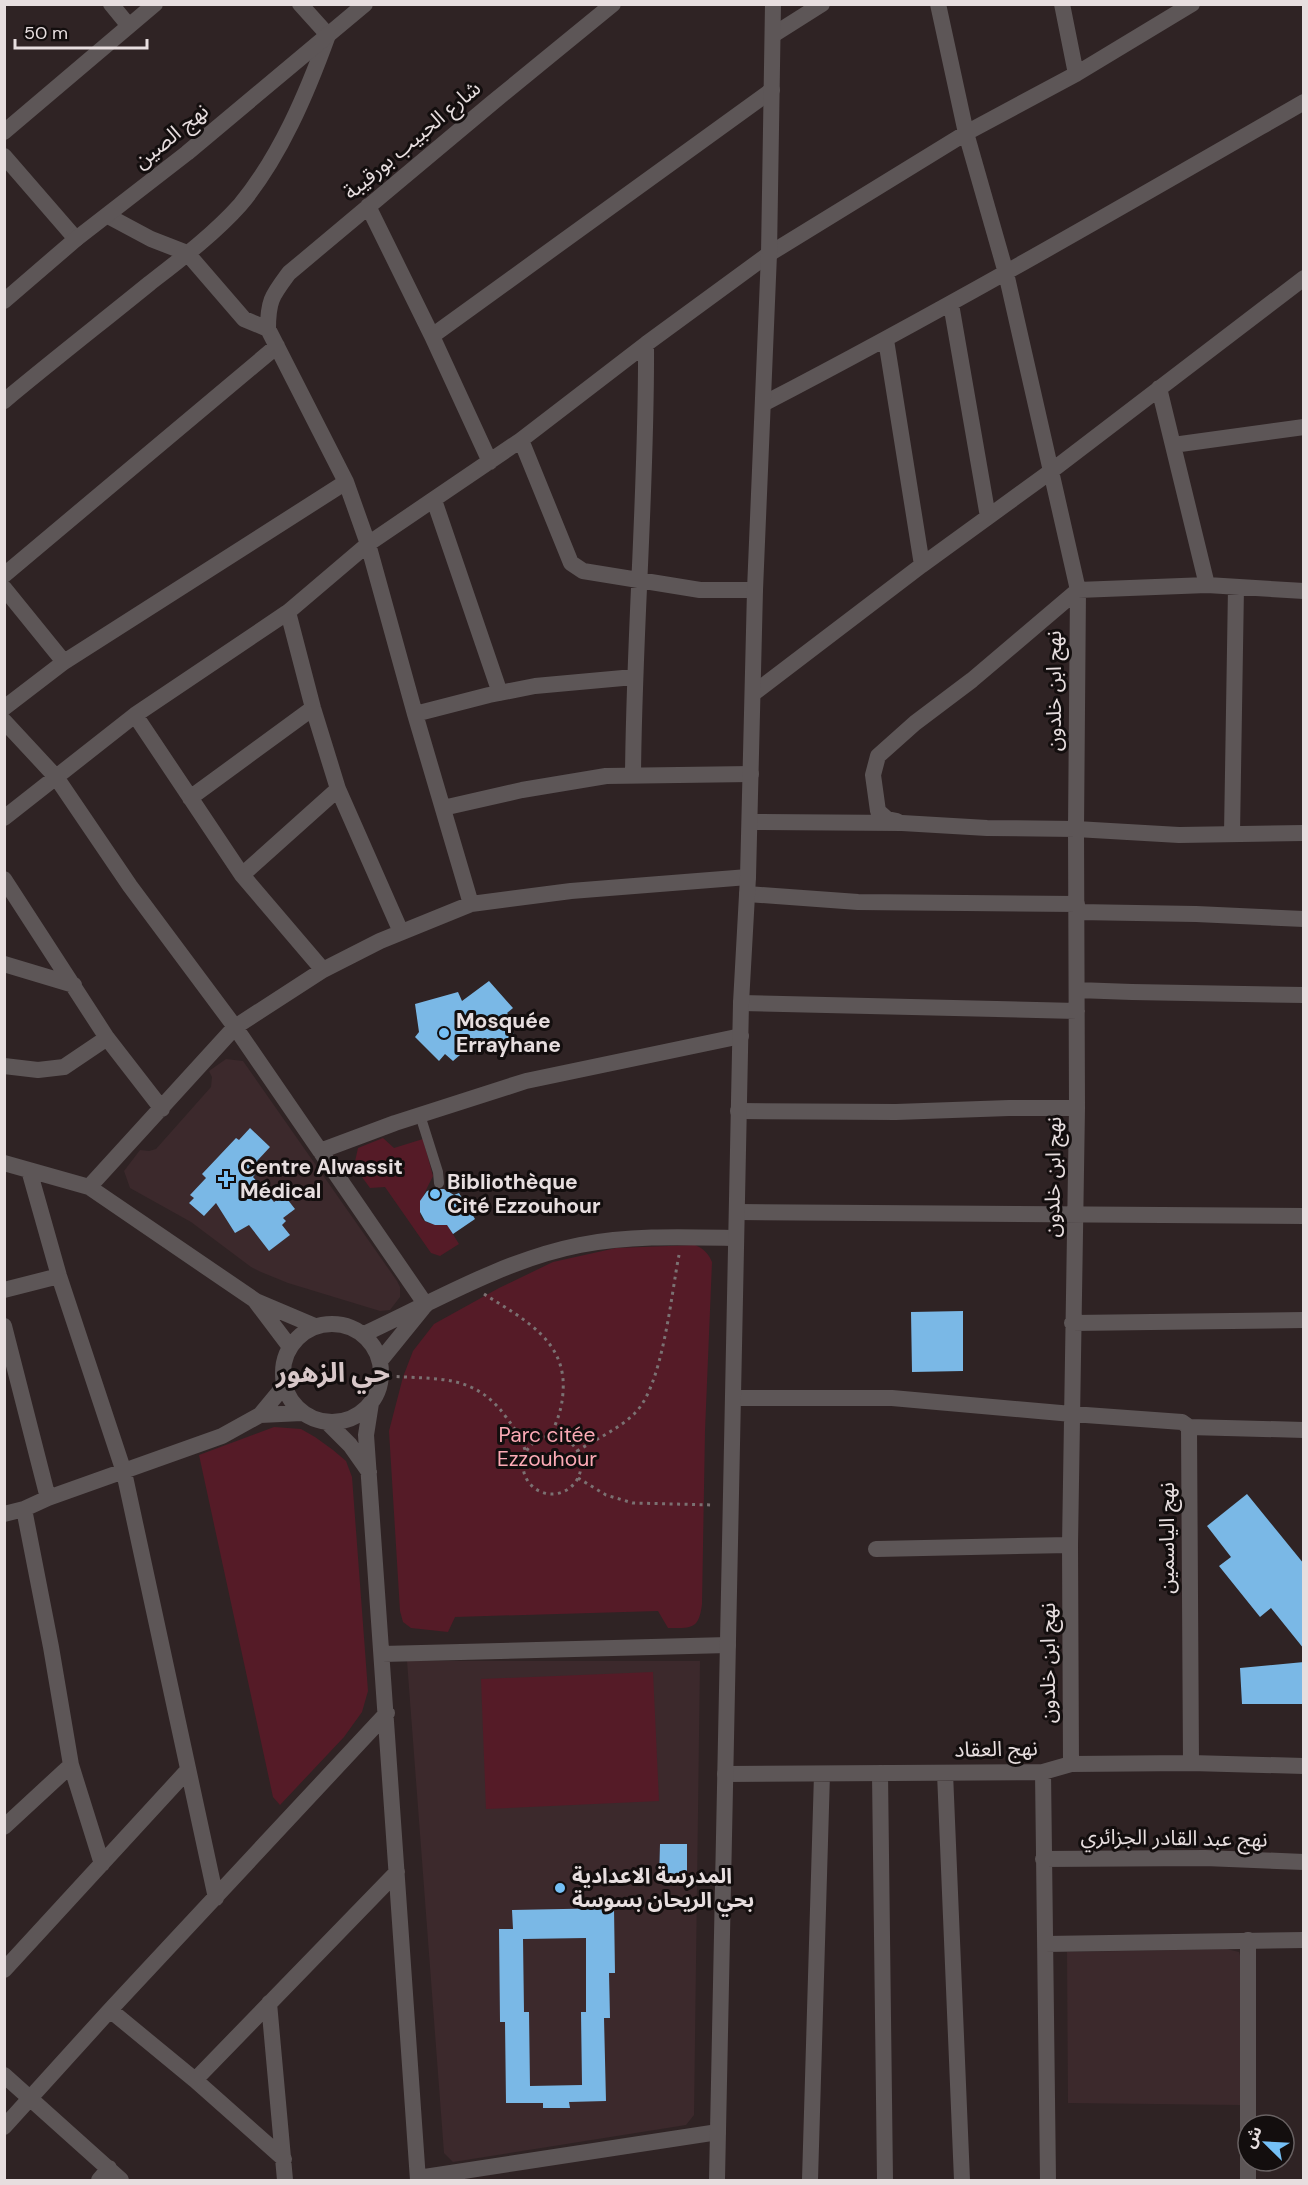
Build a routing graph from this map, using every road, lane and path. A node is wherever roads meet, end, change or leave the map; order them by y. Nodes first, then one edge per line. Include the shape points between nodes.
1 (111, 4) edge
2 (155, 4) edge
3 (300, 4) edge
4 (365, 4) edge
5 (613, 4) edge
6 (773, 4) edge
7 (822, 4) edge
8 (939, 4) edge
9 (1062, 4) edge
10 (1190, 5) edge
11 (129, 26) junction
12 (328, 35) junction
13 (773, 35) junction
14 (1076, 74) junction
15 (772, 90) junction
16 (1304, 102) edge
17 (4, 132) edge
18 (966, 133) junction
19 (4, 156) edge
20 (368, 206) junction
21 (108, 216) junction
22 (76, 239) junction
23 (187, 254) junction
24 (769, 254) junction
25 (1006, 273) junction
26 (1304, 278) edge
27 (4, 301) edge
28 (951, 304) junction
29 (268, 329) junction
30 (432, 336) junction
31 (886, 340) junction
32 (646, 344) junction
33 (277, 346) junction
34 (1159, 388) junction
35 (4, 401) edge
36 (763, 404) junction
37 (1304, 427) edge
38 (521, 440) junction
39 (1173, 446) junction
40 (490, 462) junction
41 (1050, 472) junction
42 (346, 482) junction
43 (434, 500) junction
44 (987, 517) junction
45 (368, 544) junction
46 (922, 565) junction
47 (4, 575) edge
48 (639, 580) junction
49 (1207, 585) junction
50 (1236, 587) junction
51 (4, 588) edge
52 (755, 590) junction
53 (1078, 590) junction
54 (1304, 591) edge
55 (288, 612) junction
56 (64, 662) junction
57 (634, 677) junction
58 (500, 693) junction
59 (754, 693) junction
60 (4, 708) edge
61 (313, 708) junction
62 (415, 714) junction
63 (135, 716) junction
64 (4, 722) edge
65 (751, 774) junction
66 (633, 776) junction
67 (56, 777) junction
68 (338, 789) junction
69 (190, 798) junction
70 (443, 808) junction
71 (4, 818) edge
72 (750, 822) junction
73 (902, 823) junction
74 (1076, 829) junction
75 (1304, 833) edge
76 (1232, 834) junction
77 (242, 875) junction
78 (748, 877) junction
79 (4, 879) edge
80 (747, 894) junction
81 (471, 904) junction
82 (1078, 908) junction
83 (1304, 919) edge
84 (401, 933) junction
85 (4, 964) edge
86 (322, 970) junction
87 (74, 985) junction
88 (1077, 990) junction
89 (1304, 995) edge
90 (741, 1002) junction
91 (1077, 1011) junction
92 (235, 1027) junction
93 (741, 1036) junction
94 (107, 1038) junction
95 (4, 1066) edge
96 (1077, 1108) junction
97 (162, 1109) junction
98 (738, 1112) junction
99 (420, 1115) junction
100 (320, 1151) junction
101 (4, 1163) edge
102 (29, 1170) junction
103 (439, 1183) dead end
104 (89, 1187) junction
105 (738, 1212) junction
106 (1076, 1214) junction
107 (1304, 1216) edge
108 (682, 1237) junction
109 (736, 1238) junction
110 (59, 1276) junction
111 (469, 1285) junction
112 (4, 1290) edge
113 (256, 1301) junction
114 (426, 1305) junction
115 (1304, 1320) edge
116 (1072, 1323) junction
117 (4, 1326) edge
118 (315, 1326) junction
119 (364, 1334) junction
120 (290, 1347) junction
121 (381, 1368) junction
122 (284, 1386) junction
123 (733, 1398) junction
124 (371, 1403) junction
125 (302, 1413) junction
126 (1072, 1414) junction
127 (260, 1415) junction
128 (327, 1422) junction
129 (1189, 1427) junction
130 (1304, 1430) edge
131 (550, 1436) junction
132 (577, 1451) junction
133 (526, 1453) junction
134 (124, 1472) junction
135 (369, 1473) junction
136 (578, 1478) junction
137 (48, 1498) junction
138 (731, 1505) junction
139 (24, 1509) junction
140 (4, 1514) edge
141 (1070, 1545) junction
142 (876, 1549) dead end
143 (728, 1645) junction
144 (382, 1654) junction
145 (387, 1713) junction
146 (1191, 1763) junction
147 (1071, 1764) junction
148 (71, 1765) junction
149 (1304, 1766) edge
150 (187, 1771) junction
151 (1043, 1772) junction
152 (880, 1773) junction
153 (945, 1773) junction
154 (725, 1774) junction
155 (822, 1774) junction
156 (4, 1827) edge
157 (1044, 1859) junction
158 (1304, 1863) edge
159 (102, 1864) junction
160 (397, 1872) junction
161 (216, 1898) junction
162 (1248, 1940) junction
163 (1304, 1940) edge
164 (1045, 1944) junction
165 (4, 1970) edge
166 (269, 2003) junction
167 (110, 2010) junction
168 (4, 2075) edge
169 (195, 2080) junction
170 (30, 2096) junction
171 (4, 2127) edge
172 (718, 2133) junction
173 (284, 2159) junction
174 (104, 2174) edge
175 (418, 2179) edge
176 (121, 2181) edge
177 (285, 2181) edge
178 (717, 2181) edge
179 (810, 2181) edge
180 (885, 2181) edge
181 (962, 2181) edge
182 (1048, 2181) edge
183 (1248, 2181) edge

1 - 11 street
2 - 11 street
3 - 12 street
4 - 12 street, نهج الصين
5 - 20 street, شارع الحبيب بورقيبة
6 - 13 street
7 - 13 street
8 - 18 street, نهج ابن خلدون
9 - 14 street
10 - 14 street
11 - 17 street
12 - 21 street, نهج الصين
12 - 23 street via 308,88 266,167 240,204
13 - 15 street
14 - 18 street
15 - 24 street
15 - 30 street
16 - 25 street
18 - 24 street
18 - 25 street, نهج ابن خلدون
19 - 22 street
20 - 29 street, شارع الحبيب بورقيبة via 289,273 268,308
20 - 30 street
21 - 22 street, نهج الصين
21 - 23 street
22 - 27 street, نهج الصين
23 - 29 street via 244,319
23 - 35 street
24 - 32 street
24 - 36 street
25 - 28 street
25 - 41 street, نهج ابن خلدون
26 - 34 street
28 - 31 street
28 - 44 street
29 - 33 street
30 - 40 street
31 - 36 street
31 - 46 street
32 - 38 street
32 - 48 street
33 - 42 street
33 - 47 street
34 - 39 street
34 - 41 street
36 - 52 street
37 - 39 street
38 - 40 street
38 - 48 street via 571,563 584,571
39 - 49 street
40 - 43 street
41 - 44 street
41 - 53 street, نهج ابن خلدون
42 - 45 street
42 - 56 street
43 - 45 street
43 - 58 street
44 - 46 street
45 - 55 street
45 - 62 street
46 - 59 street
48 - 52 street via 700,590
48 - 57 street
49 - 50 street
49 - 53 street
50 - 54 street
50 - 76 street
51 - 56 street
52 - 59 street
53 - 73 street via 878,756 873,774 878,811 887,819
53 - 74 street, نهج ابن خلدون
55 - 61 street
55 - 63 street
56 - 60 street
57 - 58 street
57 - 66 street
58 - 62 street
59 - 65 street
61 - 68 street
61 - 69 street
62 - 70 street
63 - 67 street
63 - 69 street
64 - 67 street
65 - 66 street
65 - 72 street
66 - 70 street via 543,786
67 - 71 street
67 - 92 street via 129,886
68 - 77 street
68 - 84 street
69 - 77 street
70 - 81 street
72 - 73 street
72 - 78 street
73 - 74 street
74 - 76 street
74 - 82 street, نهج ابن خلدون
75 - 76 street
77 - 86 street
78 - 80 street
78 - 81 street via 571,891
79 - 87 street
80 - 82 street via 858,902
80 - 90 street
81 - 84 street
82 - 83 street
82 - 88 street, نهج ابن خلدون
84 - 86 street
85 - 87 street
86 - 92 street
87 - 94 street
88 - 89 street
88 - 91 street, نهج ابن خلدون
90 - 91 street
90 - 93 street
91 - 96 street, نهج ابن خلدون
92 - 97 street
92 - 100 street
93 - 98 street
93 - 99 street via 526,1081
94 - 95 street via 64,1067 38,1070
94 - 97 street
96 - 98 street
96 - 106 street, نهج ابن خلدون
97 - 104 street
98 - 105 street
99 - 100 street
99 - 103 lane
100 - 114 street
101 - 102 street
102 - 104 street
102 - 110 street
104 - 113 street
105 - 106 street
105 - 109 street
106 - 107 street
106 - 116 street, نهج ابن خلدون
108 - 109 street
108 - 111 street via 639,1237 580,1245 527,1260
108 - 132 path via 659,1360 644,1403 624,1422
109 - 123 street
110 - 112 street
110 - 134 street
111 - 114 street
111 - 131 path via 529,1324 555,1350 564,1381 557,1423
113 - 118 street
113 - 120 street
114 - 119 street
114 - 121 street
115 - 116 street
116 - 126 street, نهج ابن خلدون
117 - 137 street
118 - 119 street via 332,1323
118 - 120 street
119 - 121 street via 374,1346
120 - 122 street via 283,1366
121 - 124 street via 378,1390
121 - 133 path via 471,1385 485,1393 522,1439
122 - 125 street
122 - 127 street
123 - 126 street via 892,1398
123 - 138 street
124 - 128 street via 351,1418
124 - 135 street via 366,1436
125 - 127 street
125 - 128 street
126 - 129 street via 1182,1422
126 - 141 street, نهج ابن خلدون
127 - 134 street via 222,1436
128 - 135 street via 350,1445
129 - 130 street
129 - 146 street, نهج الياسمين
131 - 132 path via 569,1441
131 - 133 path via 540,1439
132 - 136 path via 581,1467
133 - 136 path via 524,1472 542,1492 568,1490
134 - 137 street
134 - 150 street
135 - 144 street
136 - 138 path via 606,1495 633,1503
137 - 139 street
138 - 143 street
139 - 140 street
139 - 148 street
141 - 142 street
141 - 147 street, نهج ابن خلدون
143 - 144 street
143 - 154 street
144 - 145 street
145 - 160 street
145 - 161 street
146 - 147 street, نهج العقاد
146 - 149 street, نهج العقاد
147 - 151 street, نهج العقاد
148 - 156 street
148 - 159 street
150 - 159 street
150 - 161 street
151 - 153 street, نهج العقاد
151 - 157 street
152 - 153 street, نهج العقاد
152 - 155 street, نهج العقاد
152 - 180 street
153 - 181 street
154 - 155 street, نهج العقاد
154 - 172 street
155 - 179 street
157 - 158 street, نهج عبد القادر الجزائري via 1205,1858
157 - 164 street
159 - 165 street
160 - 166 street
160 - 175 street
161 - 167 street
162 - 163 street
162 - 164 street
162 - 183 street
164 - 182 street
166 - 169 street
166 - 173 street
167 - 169 street
167 - 170 street
168 - 170 street
169 - 173 street
170 - 171 street
170 - 174 street
172 - 175 street
172 - 178 street
173 - 177 street
174 - 176 street

